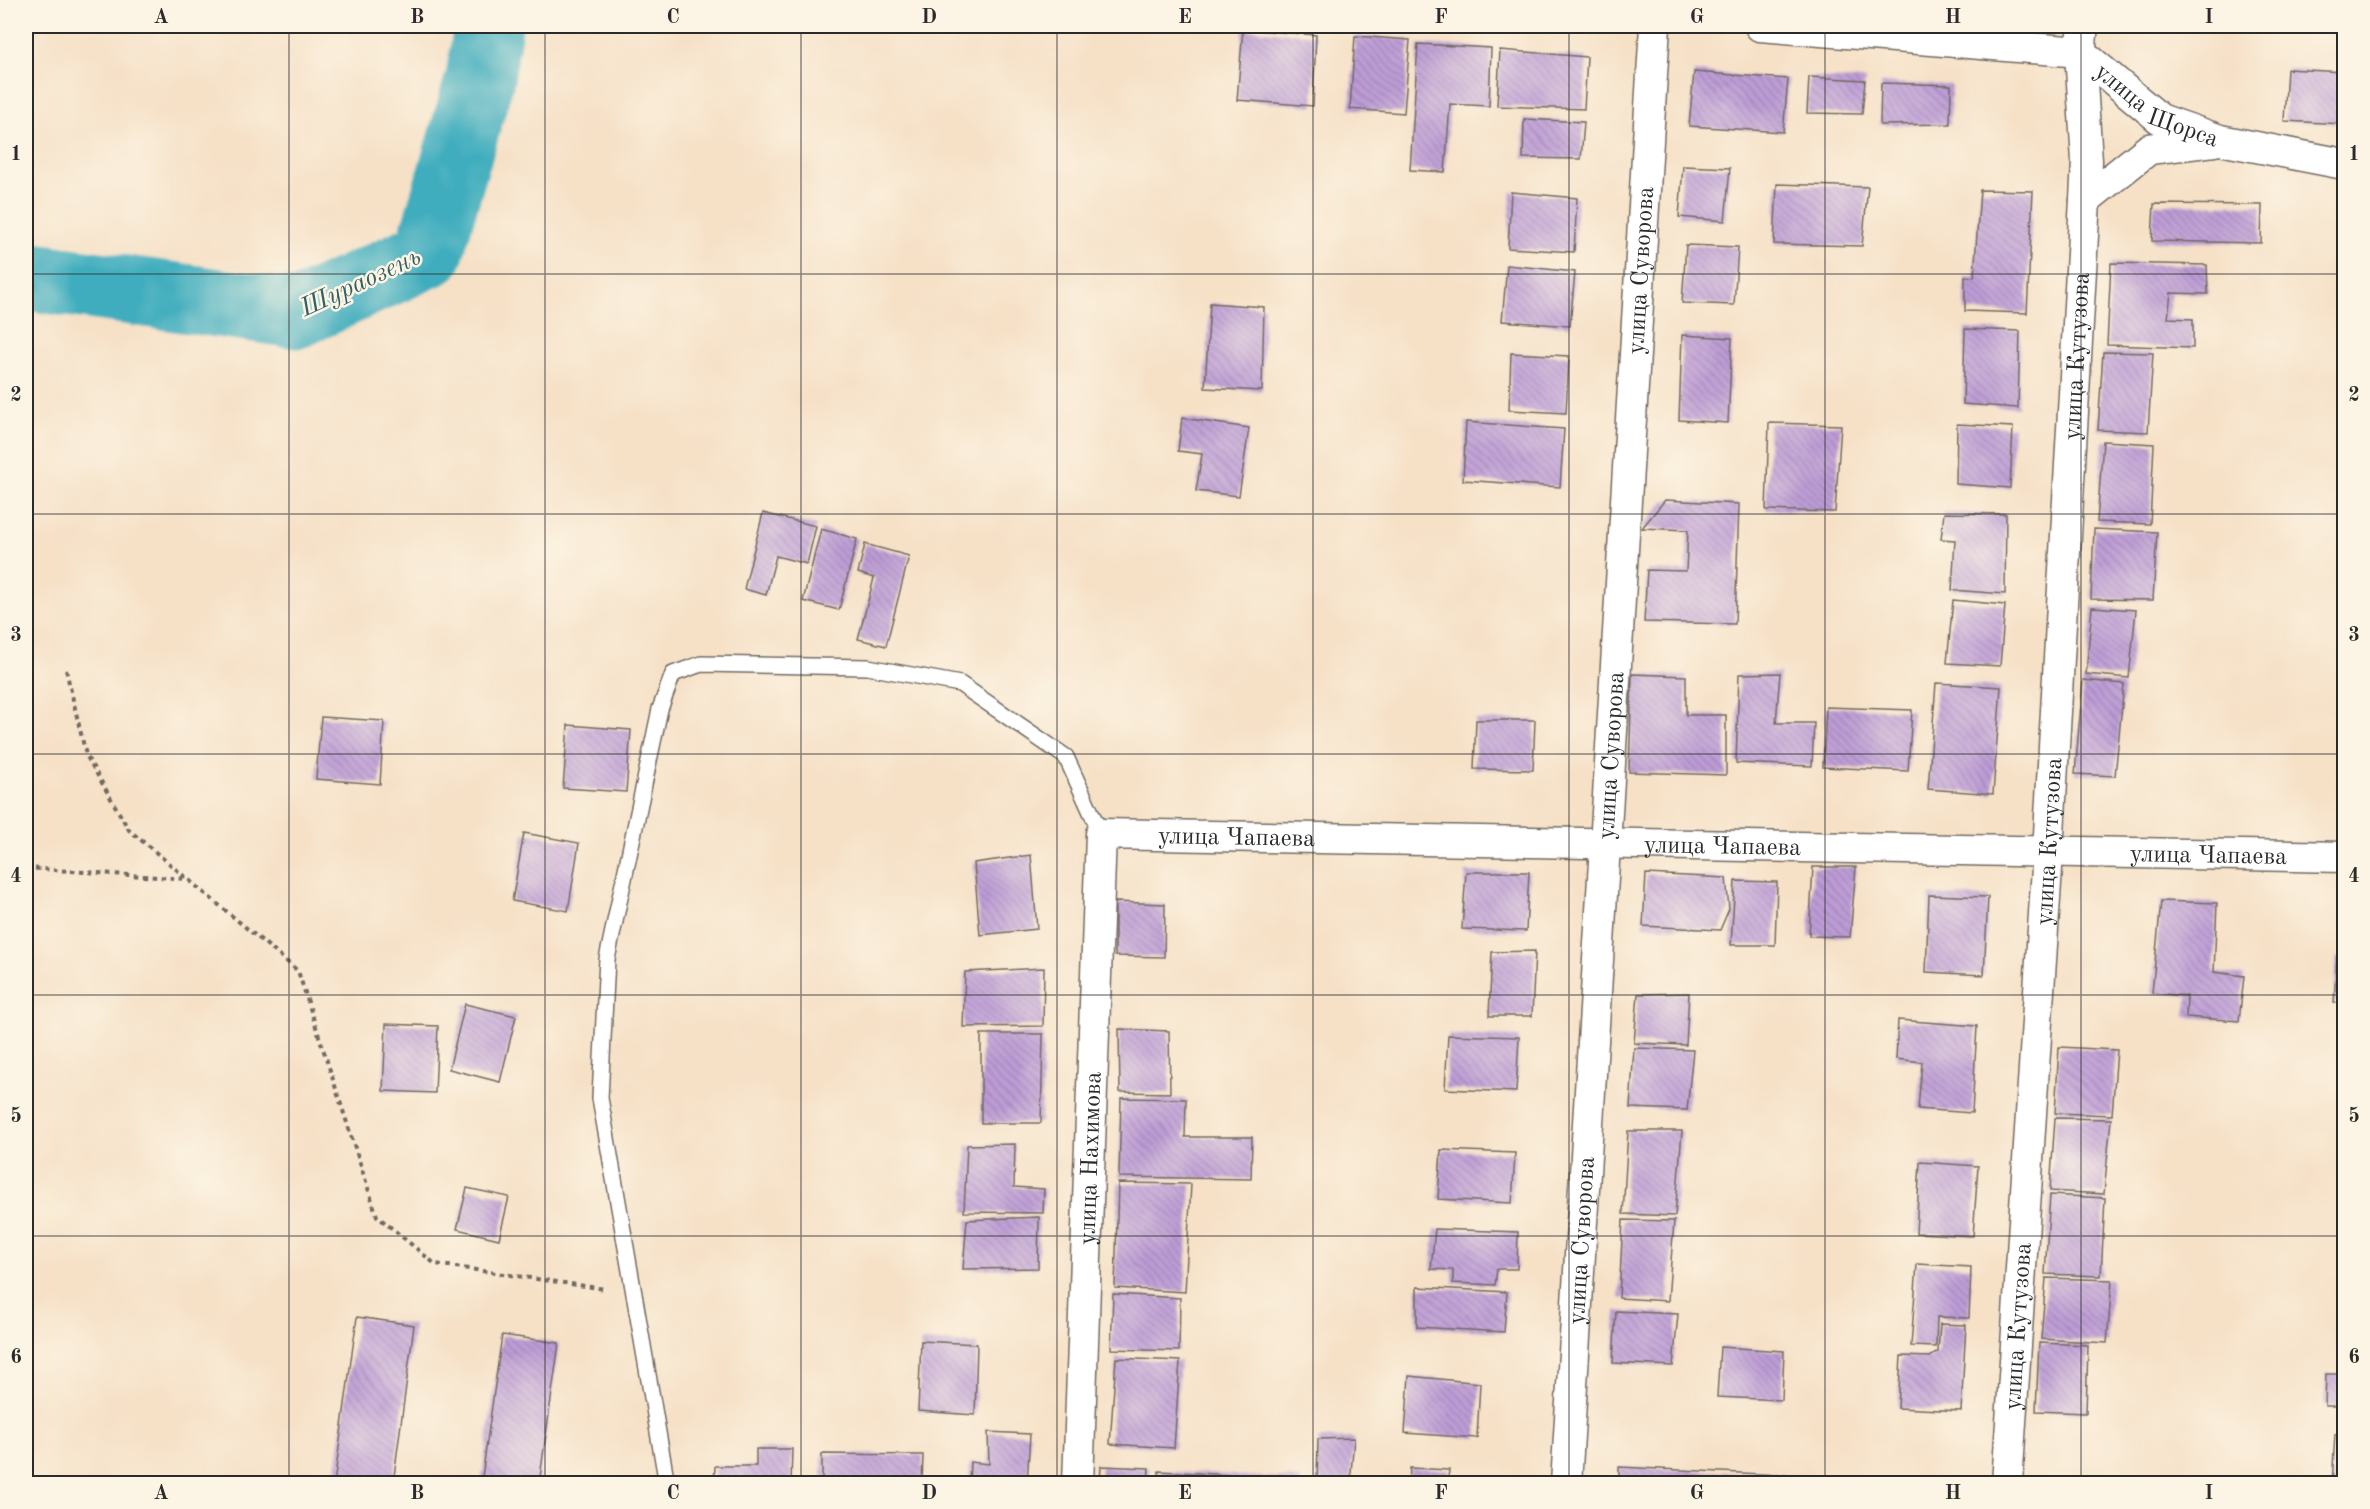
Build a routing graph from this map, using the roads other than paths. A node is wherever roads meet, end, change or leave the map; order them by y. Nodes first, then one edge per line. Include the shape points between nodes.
1 (1655, 26) edge
2 (1760, 26) edge
3 (2082, 39) edge
4 (2220, 140) junction
5 (2344, 164) edge
6 (2085, 200) junction
7 (1101, 834) junction
8 (1605, 843) junction
9 (2048, 852) junction
10 (2344, 857) edge
11 (667, 1484) edge
12 (1078, 1484) edge
13 (1566, 1484) edge
14 (2007, 1484) edge

1 - 8 street, улица Суворова
2 - 3 street, улица Щорса
3 - 4 street, улица Щорса via 2160,119
3 - 6 street, улица Кутузова
4 - 5 street, улица Щорса
4 - 6 street via 2148,149
6 - 9 street, улица Кутузова
7 - 8 street, улица Чапаева
7 - 11 lane via 1066,757 960,684 868,667 701,664 673,674 660,710 607,959 600,1098
7 - 12 street, улица Нахимова
8 - 9 street, улица Чапаева
8 - 13 street, улица Суворова
9 - 10 street, улица Чапаева
9 - 14 street, улица Кутузова

